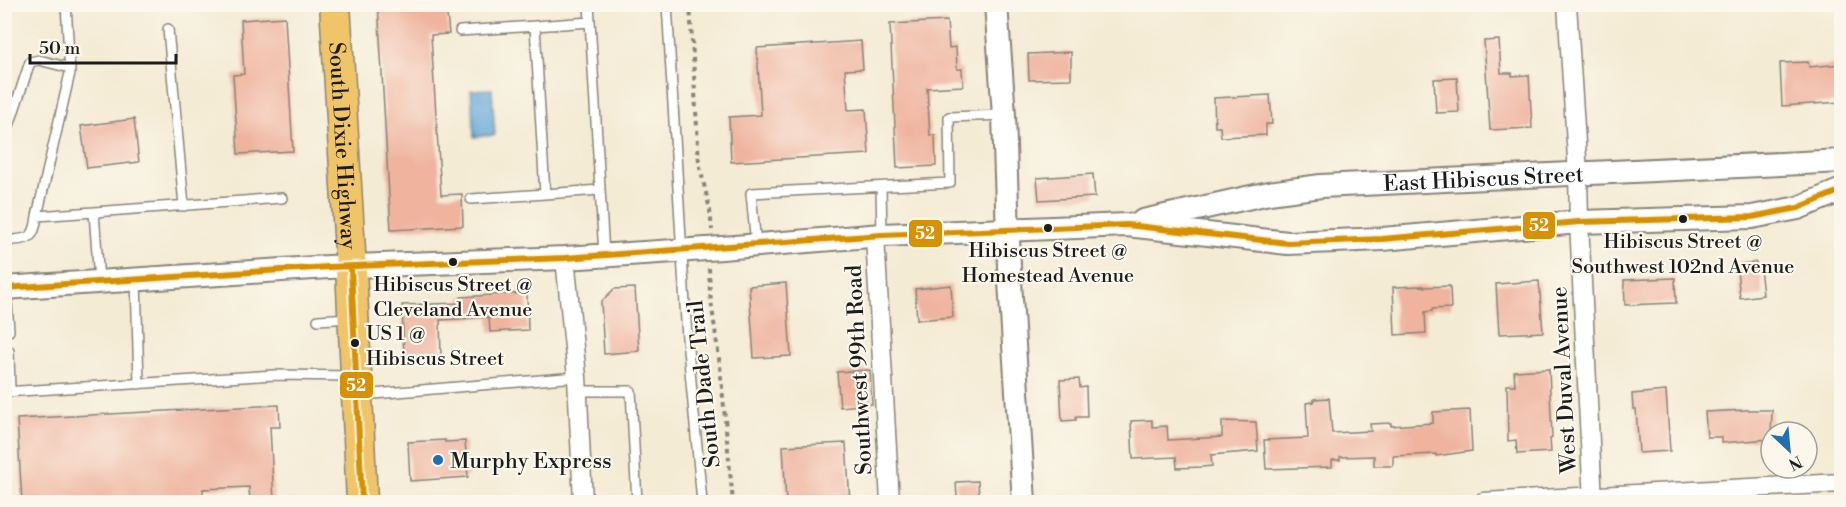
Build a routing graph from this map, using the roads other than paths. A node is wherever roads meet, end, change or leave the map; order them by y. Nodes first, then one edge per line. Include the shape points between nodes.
1 (66, 4) edge
2 (335, 4) edge
3 (589, 4) edge
4 (667, 4) edge
5 (996, 4) edge
6 (1566, 4) edge
7 (590, 22) junction
8 (535, 26) junction
9 (168, 28) dead end
10 (460, 31) dead end
11 (70, 68) junction
12 (1004, 115) junction
13 (4, 141) edge
14 (1842, 161) edge
15 (1578, 174) junction
16 (881, 187) junction
17 (600, 190) junction
18 (1842, 190) edge
19 (545, 194) junction
20 (282, 198) dead end
21 (471, 199) dead end
22 (184, 206) junction
23 (94, 212) junction
24 (38, 216) junction
25 (1579, 222) junction
26 (1127, 225) junction
27 (1007, 229) junction
28 (878, 235) junction
29 (4, 241) edge
30 (756, 245) junction
31 (681, 250) junction
32 (604, 255) junction
33 (565, 258) junction
34 (351, 268) junction
35 (136, 279) junction
36 (99, 281) junction
37 (5, 288) edge
38 (353, 318) junction
39 (318, 320) dead end
40 (9, 331) dead end
41 (9, 351) dead end
42 (139, 384) junction
43 (577, 384) junction
44 (356, 386) junction
45 (8, 392) edge
46 (1842, 483) edge
47 (1593, 500) edge
48 (362, 502) edge
49 (584, 502) edge
50 (637, 502) edge
51 (702, 502) edge
52 (890, 502) edge
53 (1024, 502) edge
54 (1483, 502) edge

1 - 11 lane
2 - 34 highway, South Dixie Highway
3 - 7 lane
4 - 31 lane
5 - 12 street
6 - 15 street, West Duval Avenue
7 - 8 lane
7 - 17 lane
8 - 10 lane
8 - 19 lane
9 - 22 lane
11 - 13 lane via 39,60 30,62
11 - 24 lane
12 - 16 lane via 949,117 950,183
12 - 27 street
14 - 15 street, East Hibiscus Street
15 - 25 street, West Duval Avenue
15 - 26 street, East Hibiscus Street via 1321,186 1269,193
16 - 28 lane
16 - 30 lane via 751,193
17 - 19 lane
17 - 32 lane
18 - 25 street, East Hibiscus Street via 1798,208 1752,217
19 - 21 lane
20 - 22 lane
22 - 23 lane
23 - 24 lane
23 - 36 lane
24 - 29 lane via 32,235
25 - 26 street, East Hibiscus Street via 1288,243
25 - 47 street, West Duval Avenue
26 - 27 street, East Hibiscus Street
27 - 28 street, East Hibiscus Street
27 - 53 street
28 - 30 street, East Hibiscus Street
28 - 52 street, Southwest 99th Road
30 - 31 street, East Hibiscus Street
31 - 32 street, East Hibiscus Street
31 - 51 lane
32 - 33 street, East Hibiscus Street
33 - 34 street, East Hibiscus Street
33 - 43 street
34 - 35 street
34 - 38 highway, South Dixie Highway
35 - 36 street
35 - 42 lane
36 - 37 street
37 - 40 lane
38 - 39 lane
38 - 44 highway, South Dixie Highway
41 - 45 lane
42 - 44 lane via 274,375
42 - 45 lane
43 - 44 lane
43 - 49 street
43 - 50 lane via 631,391
44 - 48 highway, South Dixie Highway
46 - 47 street
47 - 54 street

